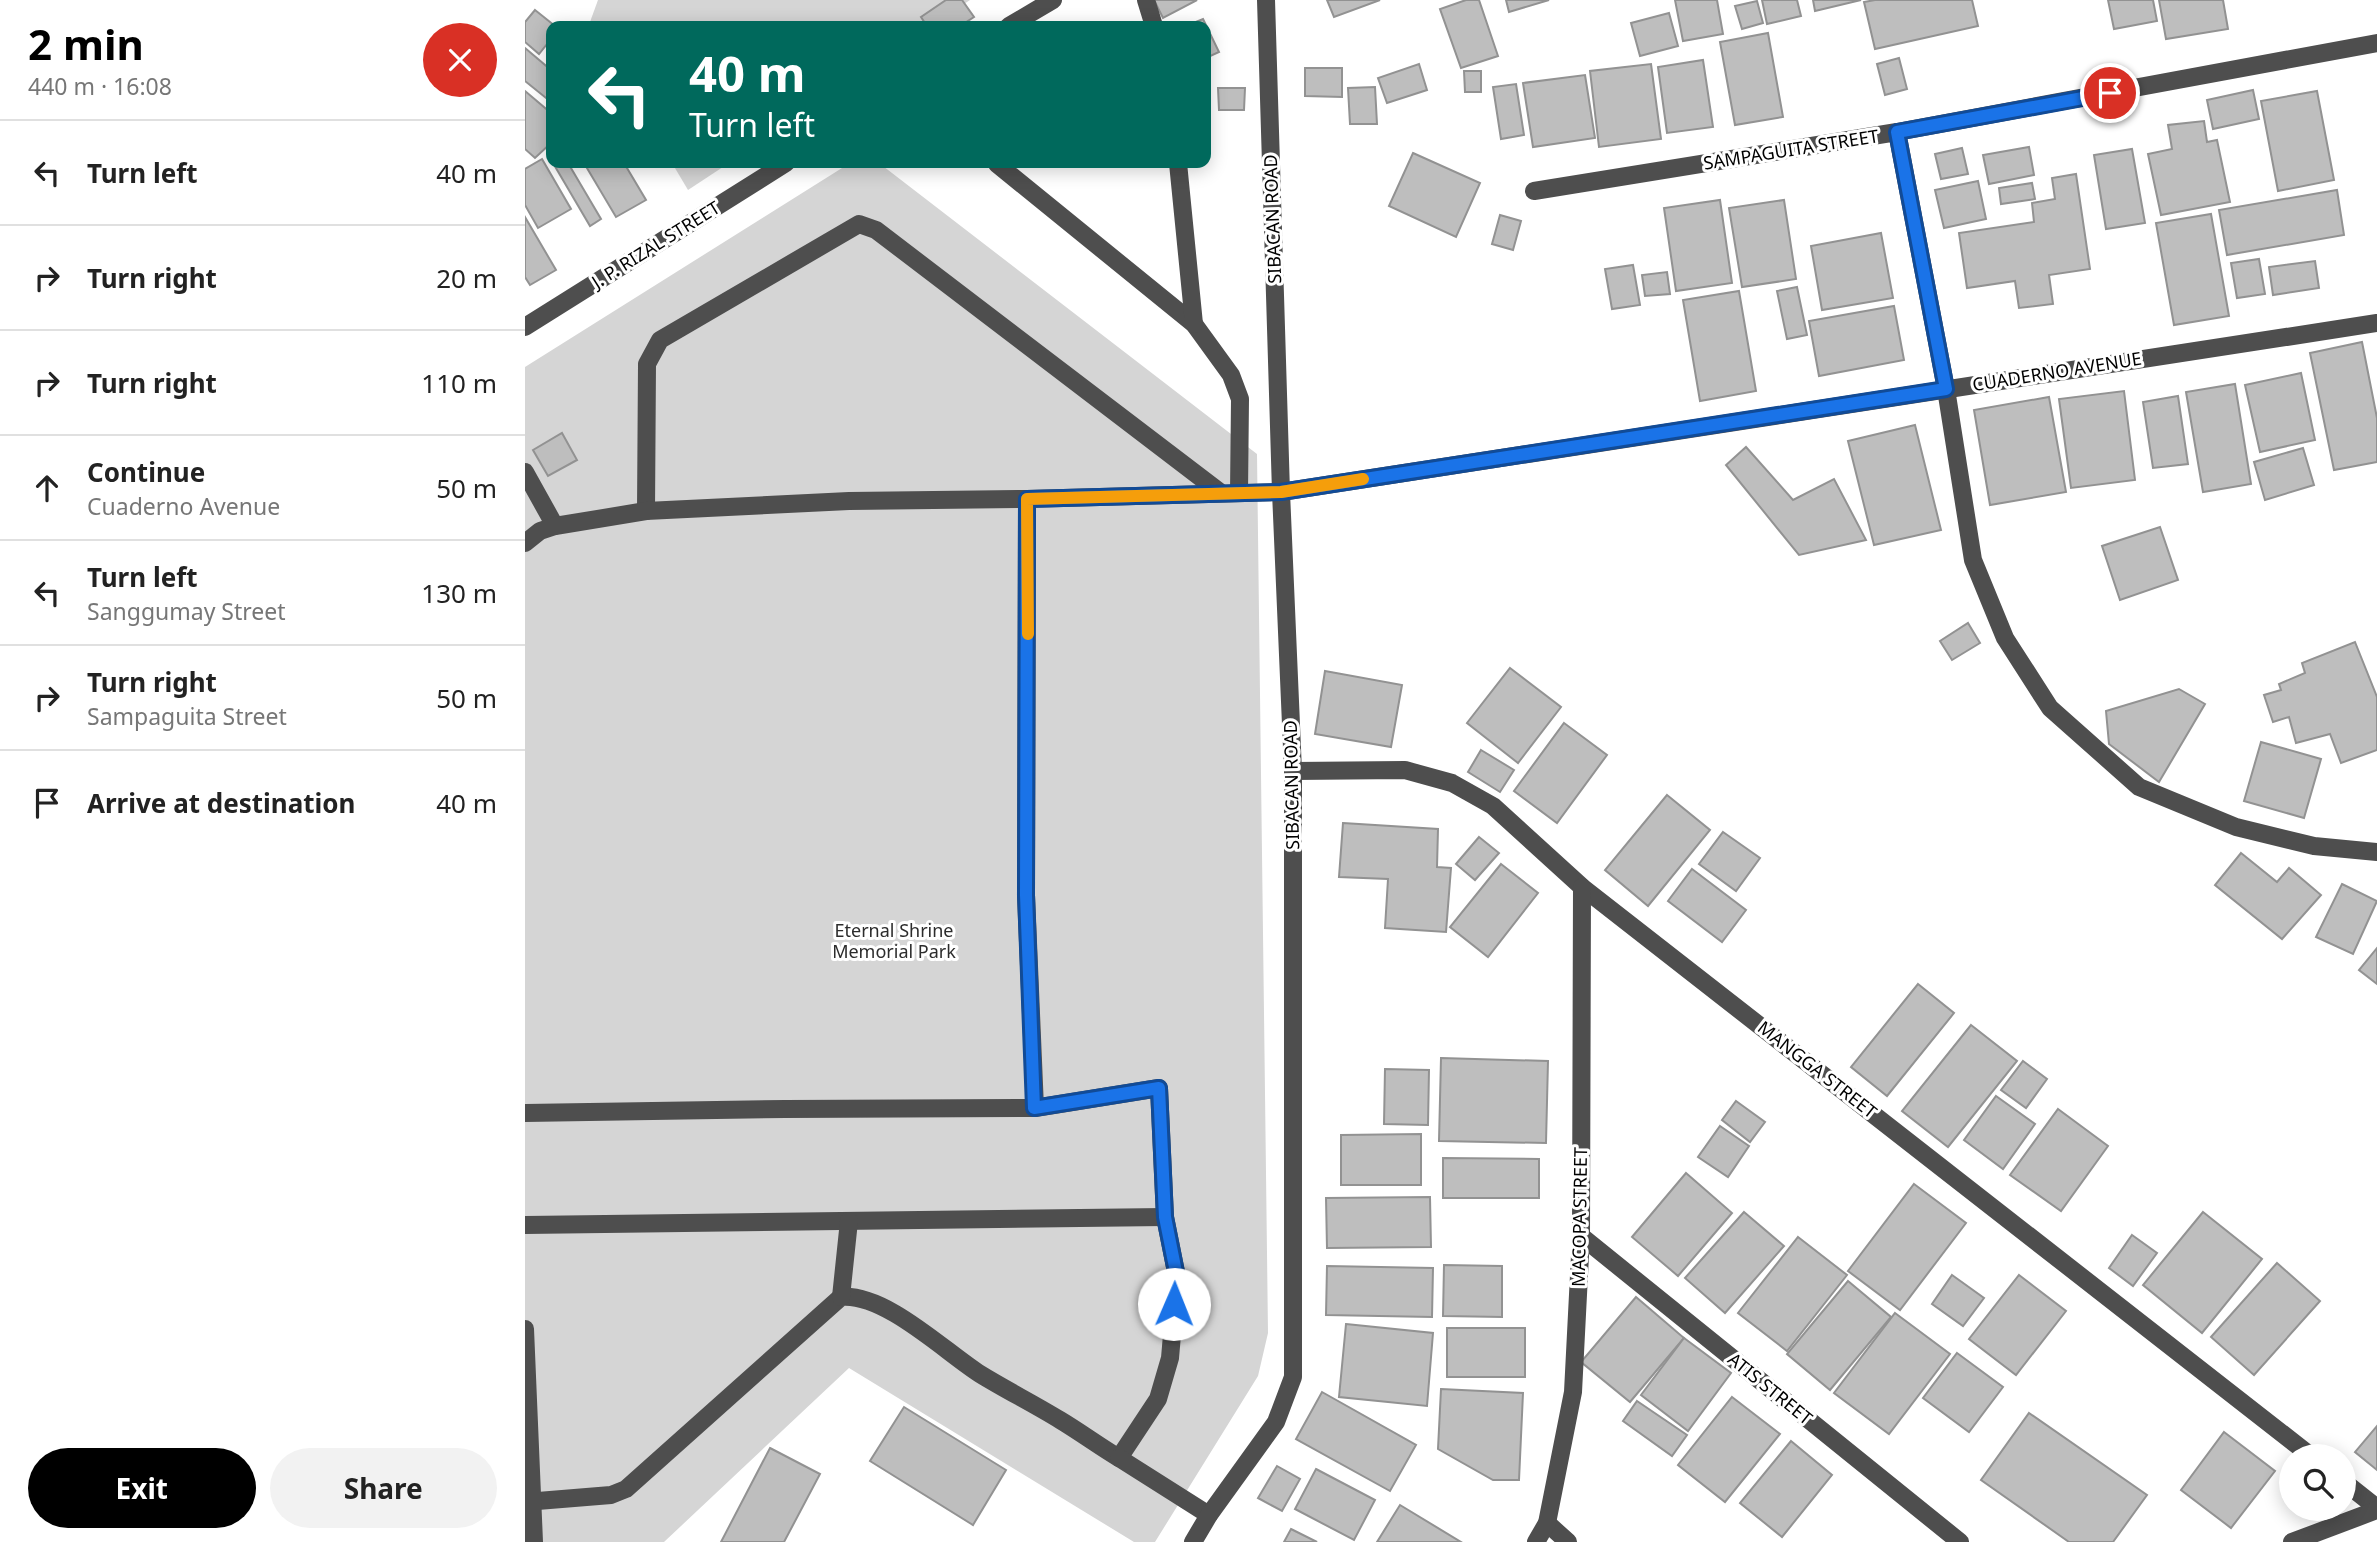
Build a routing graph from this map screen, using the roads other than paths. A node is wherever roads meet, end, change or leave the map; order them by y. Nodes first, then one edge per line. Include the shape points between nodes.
1 (1053, 0) edge
2 (1146, 0) edge
3 (1266, 0) edge
4 (1017, 21) edge
5 (1150, 21) edge
6 (2377, 43) edge
7 (1897, 132) junction
8 (778, 168) edge
9 (1003, 168) edge
10 (1178, 168) edge
11 (1534, 191) dead end
12 (2377, 323) edge
13 (1194, 324) junction
14 (525, 327) edge
15 (1946, 389) junction
16 (525, 472) edge
17 (1281, 492) junction
18 (1230, 493) junction
19 (1027, 499) junction
20 (646, 511) junction
21 (555, 526) junction
22 (525, 543) edge
23 (1293, 771) junction
24 (2377, 852) edge
25 (1582, 887) junction
26 (1034, 1108) junction
27 (525, 1113) edge
28 (1165, 1217) junction
29 (849, 1221) junction
30 (525, 1225) edge
31 (1581, 1236) junction
32 (841, 1297) junction
33 (525, 1329) edge
34 (2296, 1444) edge
35 (1119, 1458) junction
36 (2356, 1492) edge
37 (529, 1502) edge
38 (2377, 1509) edge
39 (1209, 1515) junction
40 (1547, 1523) junction
41 (534, 1542) edge
42 (1193, 1542) edge
43 (1536, 1542) edge
44 (1568, 1542) edge
45 (1959, 1542) edge
46 (2293, 1542) edge

1 - 4 street
2 - 5 street
3 - 17 street, SIBACAN ROAD
6 - 7 street, SAMPAGUITA STREET
7 - 11 street, SAMPAGUITA STREET
7 - 15 street
8 - 14 street, J. P. RIZAL STREET
9 - 13 street
10 - 13 street
12 - 15 street, CUADERNO AVENUE
13 - 18 street via 1231,375 1240,399
15 - 17 street, CUADERNO AVENUE
15 - 24 street via 1973,560 2005,638 2050,708 2139,787 2235,827 2314,846
16 - 21 street
17 - 18 street, CUADERNO AVENUE
17 - 23 street, SIBACAN ROAD
18 - 19 street, CUADERNO AVENUE
18 - 20 street via 876,230 859,224 660,340 647,364
19 - 20 street, CUADERNO AVENUE via 849,501
19 - 26 street via 1026,895
20 - 21 street, CUADERNO AVENUE
21 - 22 street
23 - 25 street, MANGGA STREET via 1405,770 1452,783 1493,806
23 - 39 street, SIBACAN ROAD via 1293,1377 1276,1422
25 - 31 street, MACOPA STREET
25 - 34 street, MANGGA STREET
26 - 27 street
26 - 28 street via 1159,1088
28 - 29 street
28 - 35 street via 1177,1277 1170,1358 1159,1399
29 - 30 street
29 - 32 street
31 - 40 street, MACOPA STREET via 1573,1392
31 - 45 street, ATIS STREET
32 - 35 street via 865,1298 894,1313 979,1373
32 - 37 street via 626,1489 611,1495
33 - 37 street
35 - 39 street
36 - 38 street
37 - 41 street
38 - 46 street
39 - 42 street, SIBACAN ROAD
40 - 43 street, MACOPA STREET
40 - 44 street

